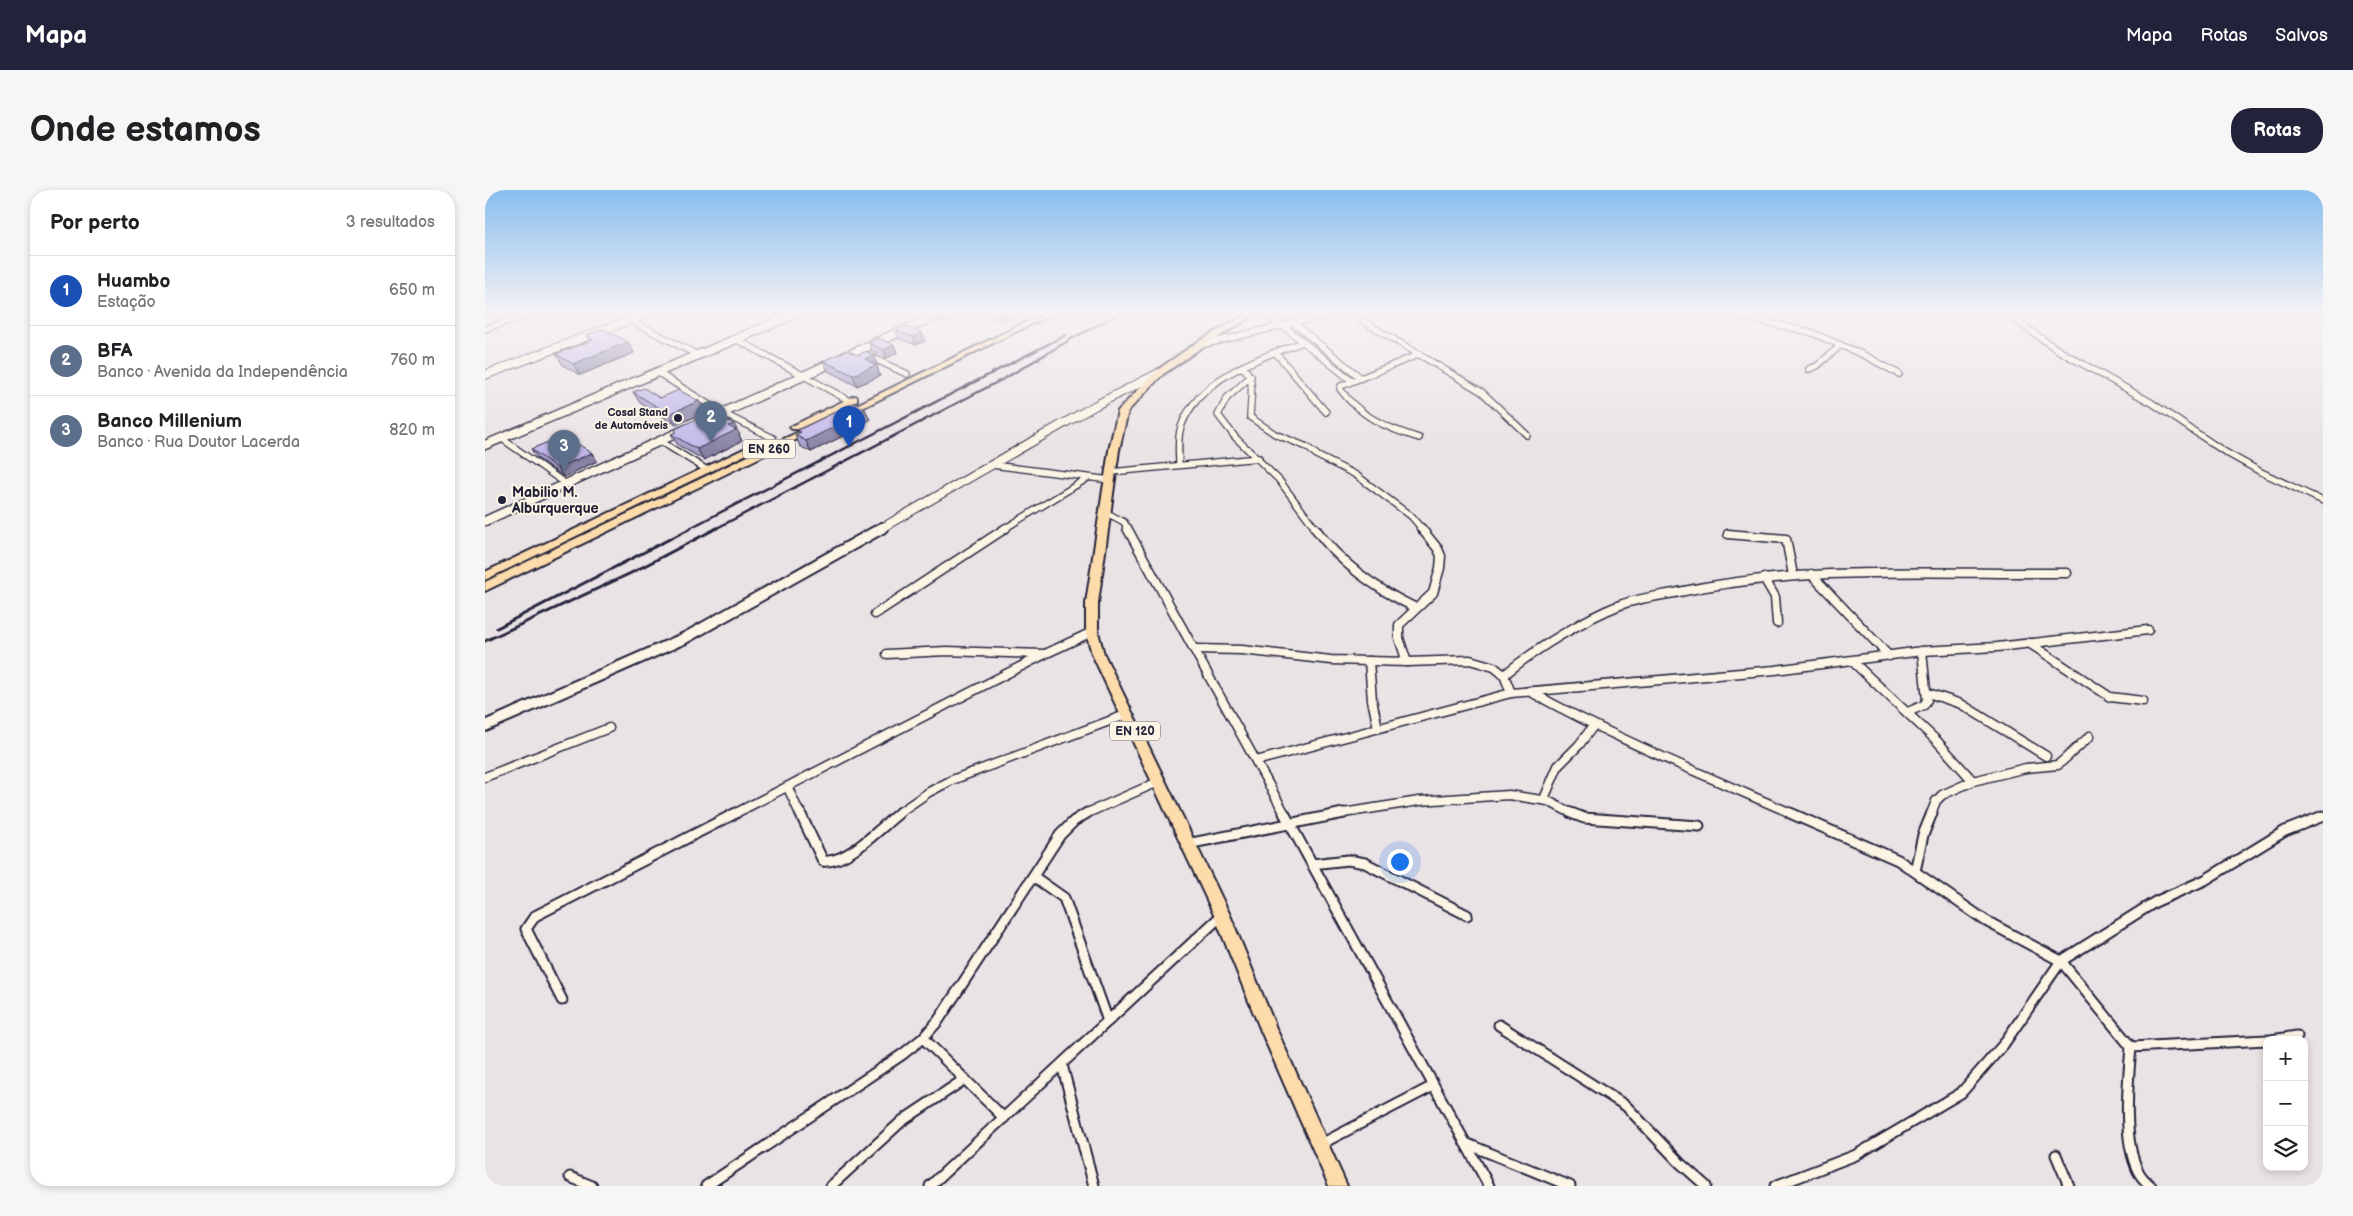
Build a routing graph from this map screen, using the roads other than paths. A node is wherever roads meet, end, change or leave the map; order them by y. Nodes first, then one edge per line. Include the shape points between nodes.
1 (530, 358) edge
2 (690, 358) edge
3 (771, 358) edge
4 (841, 358) edge
5 (873, 358) edge
6 (942, 358) edge
7 (948, 358) edge
8 (1180, 358) edge
9 (1260, 358) edge
10 (1281, 358) edge
11 (1323, 358) edge
12 (1337, 358) edge
13 (1409, 358) edge
14 (1427, 358) edge
15 (1826, 358) edge
16 (1868, 358) edge
17 (2070, 358) edge
18 (1241, 367) junction
19 (1809, 369) dead end
20 (657, 372) junction
21 (1159, 373) junction
22 (907, 374) junction
23 (1899, 374) dead end
24 (485, 376) edge
25 (803, 376) junction
26 (1251, 376) junction
27 (1361, 378) junction
28 (1352, 382) junction
29 (850, 401) junction
30 (1326, 412) dead end
31 (722, 413) junction
32 (817, 422) junction
33 (1527, 435) dead end
34 (501, 438) junction
35 (773, 438) junction
36 (1419, 438) dead end
37 (660, 441) junction
38 (485, 445) edge
39 (1259, 458) junction
40 (992, 465) junction
41 (1179, 465) junction
42 (707, 470) junction
43 (1110, 476) junction
44 (1088, 478) junction
45 (566, 484) junction
46 (2323, 501) edge
47 (625, 508) junction
48 (1105, 512) junction
49 (635, 515) junction
50 (485, 521) edge
51 (1728, 534) dead end
52 (2067, 573) dead end
53 (1811, 574) junction
54 (1793, 575) junction
55 (485, 576) edge
56 (1764, 578) junction
57 (485, 588) edge
58 (1416, 608) junction
59 (875, 614) dead end
60 (1777, 623) dead end
61 (2148, 630) dead end
62 (1092, 632) junction
63 (2029, 643) junction
64 (1196, 649) junction
65 (1922, 651) junction
66 (887, 654) dead end
67 (1045, 654) junction
68 (1889, 656) junction
69 (1369, 661) junction
70 (1851, 661) junction
71 (1407, 662) junction
72 (1504, 675) junction
73 (1529, 691) junction
74 (1511, 693) junction
75 (1928, 693) junction
76 (2143, 701) dead end
77 (1908, 712) junction
78 (1128, 714) junction
79 (1594, 725) junction
80 (485, 726) edge
81 (609, 728) dead end
82 (1378, 728) junction
83 (2090, 736) dead end
84 (2046, 756) dead end
85 (1256, 761) junction
86 (485, 777) edge
87 (1158, 782) junction
88 (1973, 782) junction
89 (787, 788) junction
90 (1544, 799) junction
91 (2323, 816) edge
92 (1290, 822) junction
93 (1699, 826) dead end
94 (1187, 844) junction
95 (1312, 864) junction
96 (1915, 871) junction
97 (1034, 877) junction
98 (1222, 915) junction
99 (1467, 915) dead end
100 (2061, 962) junction
101 (562, 1000) dead end
102 (1108, 1021) junction
103 (1499, 1026) dead end
104 (923, 1038) junction
105 (2263, 1040) edge
106 (2131, 1047) junction
107 (1062, 1065) junction
108 (965, 1079) junction
109 (1433, 1086) junction
110 (1004, 1118) junction
111 (1465, 1143) junction
112 (1319, 1145) junction
113 (2056, 1155) dead end
114 (570, 1177) dead end
115 (592, 1186) edge
116 (706, 1186) edge
117 (831, 1186) edge
118 (930, 1186) edge
119 (1094, 1186) edge
120 (1338, 1186) edge
121 (1489, 1186) edge
122 (1570, 1186) edge
123 (1706, 1186) edge
124 (1775, 1186) edge
125 (2069, 1186) edge
126 (2151, 1186) edge

1 - 24 street
2 - 20 main road
3 - 25 street
4 - 25 main road
5 - 22 street
6 - 22 main road, EN 260
7 - 32 main road, EN 260
8 - 21 main road, EN 120
9 - 18 street
10 - 30 street
11 - 28 street
12 - 27 street
13 - 27 street
14 - 33 street via 1482,392
15 - 19 street
16 - 23 street
17 - 46 street via 2153,404 2224,452
18 - 26 street
18 - 41 street via 1211,388 1187,414 1180,429
20 - 31 street
20 - 34 main road
21 - 40 street
21 - 43 main road, EN 120 via 1123,411
22 - 29 main road, EN 260
25 - 29 street
25 - 31 main road
26 - 39 street via 1226,400 1218,415 1222,423
26 - 58 street via 1249,409 1255,421 1355,475 1411,516 1438,549 1440,568 1433,592
27 - 28 street
28 - 36 street via 1341,386 1341,389 1366,417 1381,426
29 - 32 main road, EN 260
31 - 35 street
31 - 37 main road
32 - 35 main road, EN 260
32 - 49 main road, EN 260
34 - 38 main road
34 - 45 street
35 - 42 main road, EN 260
37 - 42 street
37 - 45 main road
39 - 41 street
39 - 58 street via 1289,490 1337,555 1387,594
40 - 44 street
40 - 80 street via 685,638
41 - 43 street
42 - 47 main road, EN 260
43 - 44 street
43 - 48 main road, EN 120
44 - 59 street
45 - 50 main road
47 - 49 main road
47 - 55 main road, EN 260
48 - 62 main road, EN 120 via 1092,603
48 - 64 street via 1124,522 1177,621
49 - 57 main road, EN 260
51 - 54 street via 1786,539
52 - 53 street
53 - 54 street
53 - 68 street
54 - 56 street
56 - 60 street via 1775,596
56 - 72 street via 1718,584 1621,606 1568,632
58 - 71 street via 1401,622 1398,632
61 - 63 street
62 - 67 street
62 - 78 main road, EN 120
63 - 65 street
63 - 76 street via 2110,697
64 - 69 street
64 - 85 street
65 - 68 street
65 - 75 street
66 - 67 street via 946,651
67 - 89 street
68 - 70 street
69 - 71 street
69 - 82 street
70 - 73 street
70 - 77 street
71 - 72 street via 1470,660 1494,667
72 - 74 street
73 - 74 street
73 - 79 street
74 - 82 street
75 - 77 street via 1924,705
75 - 84 street via 1961,704
77 - 88 street
78 - 87 main road, EN 120
78 - 89 street via 944,784 907,806 843,858 831,862 823,861
79 - 90 street via 1559,766
79 - 96 street via 1898,860
81 - 86 street
82 - 85 street
83 - 88 street via 2058,765 2026,768
85 - 92 street
87 - 94 main road, EN 120
87 - 97 street via 1074,821 1060,835
88 - 96 street via 1950,790 1936,801 1923,835
89 - 101 street via 535,916 526,929
90 - 92 street via 1501,795 1427,800
90 - 93 street via 1584,818
91 - 100 street via 2285,831 2205,880 2155,902
92 - 94 street
92 - 95 street
94 - 98 main road, EN 120
95 - 99 street via 1348,860 1365,863
95 - 109 street
96 - 100 street via 1987,921
97 - 102 street via 1064,898
97 - 104 street
98 - 102 street
98 - 112 main road, EN 120
100 - 106 street
100 - 124 street via 2003,1046 1961,1093 1856,1155
102 - 107 street
103 - 123 street via 1626,1106
104 - 108 street
104 - 116 street
105 - 106 street
106 - 126 street via 2128,1094 2133,1151 2139,1172
107 - 110 street
107 - 119 street
108 - 110 street
108 - 117 street via 902,1121
109 - 111 street
109 - 112 street
110 - 118 street
111 - 121 street
111 - 122 street
112 - 120 main road, EN 120
113 - 125 street
114 - 115 street

